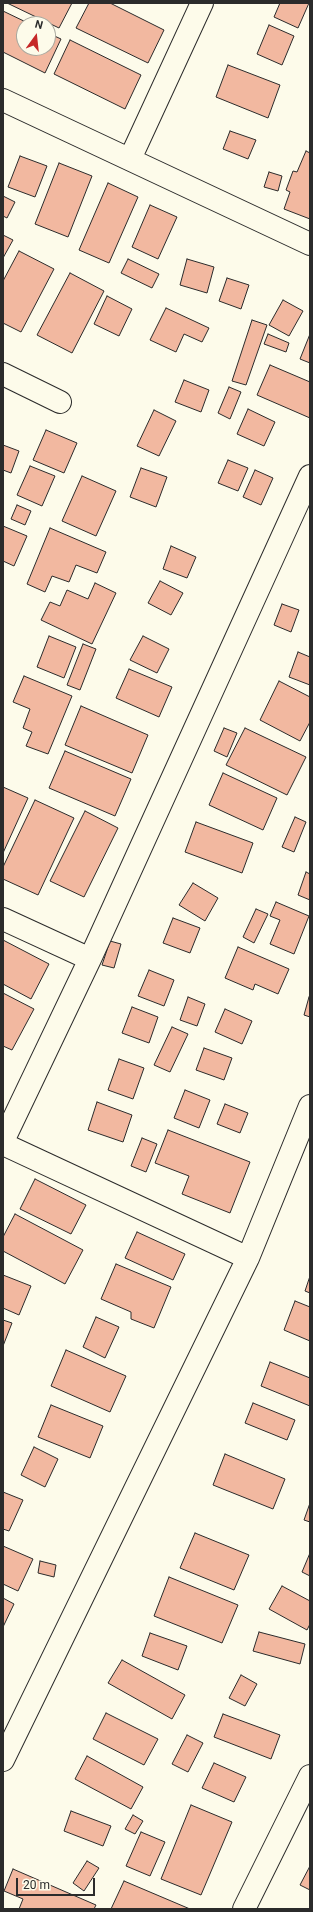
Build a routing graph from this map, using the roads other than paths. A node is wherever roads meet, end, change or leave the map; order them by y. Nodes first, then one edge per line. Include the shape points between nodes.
1 (202, 3) edge
2 (3, 100) edge
3 (130, 159) junction
4 (310, 244) edge
5 (3, 374) edge
6 (60, 402) dead end
7 (310, 476) edge
8 (3, 919) edge
9 (90, 959) junction
10 (310, 1106) edge
11 (3, 1143) edge
12 (248, 1258) junction
13 (3, 1760) edge
14 (310, 1776) edge
15 (244, 1909) edge

1 - 3 street
2 - 3 street
3 - 4 street
5 - 6 street
7 - 9 street
8 - 9 street
9 - 11 street
10 - 12 street
11 - 12 street
12 - 13 street
14 - 15 street

